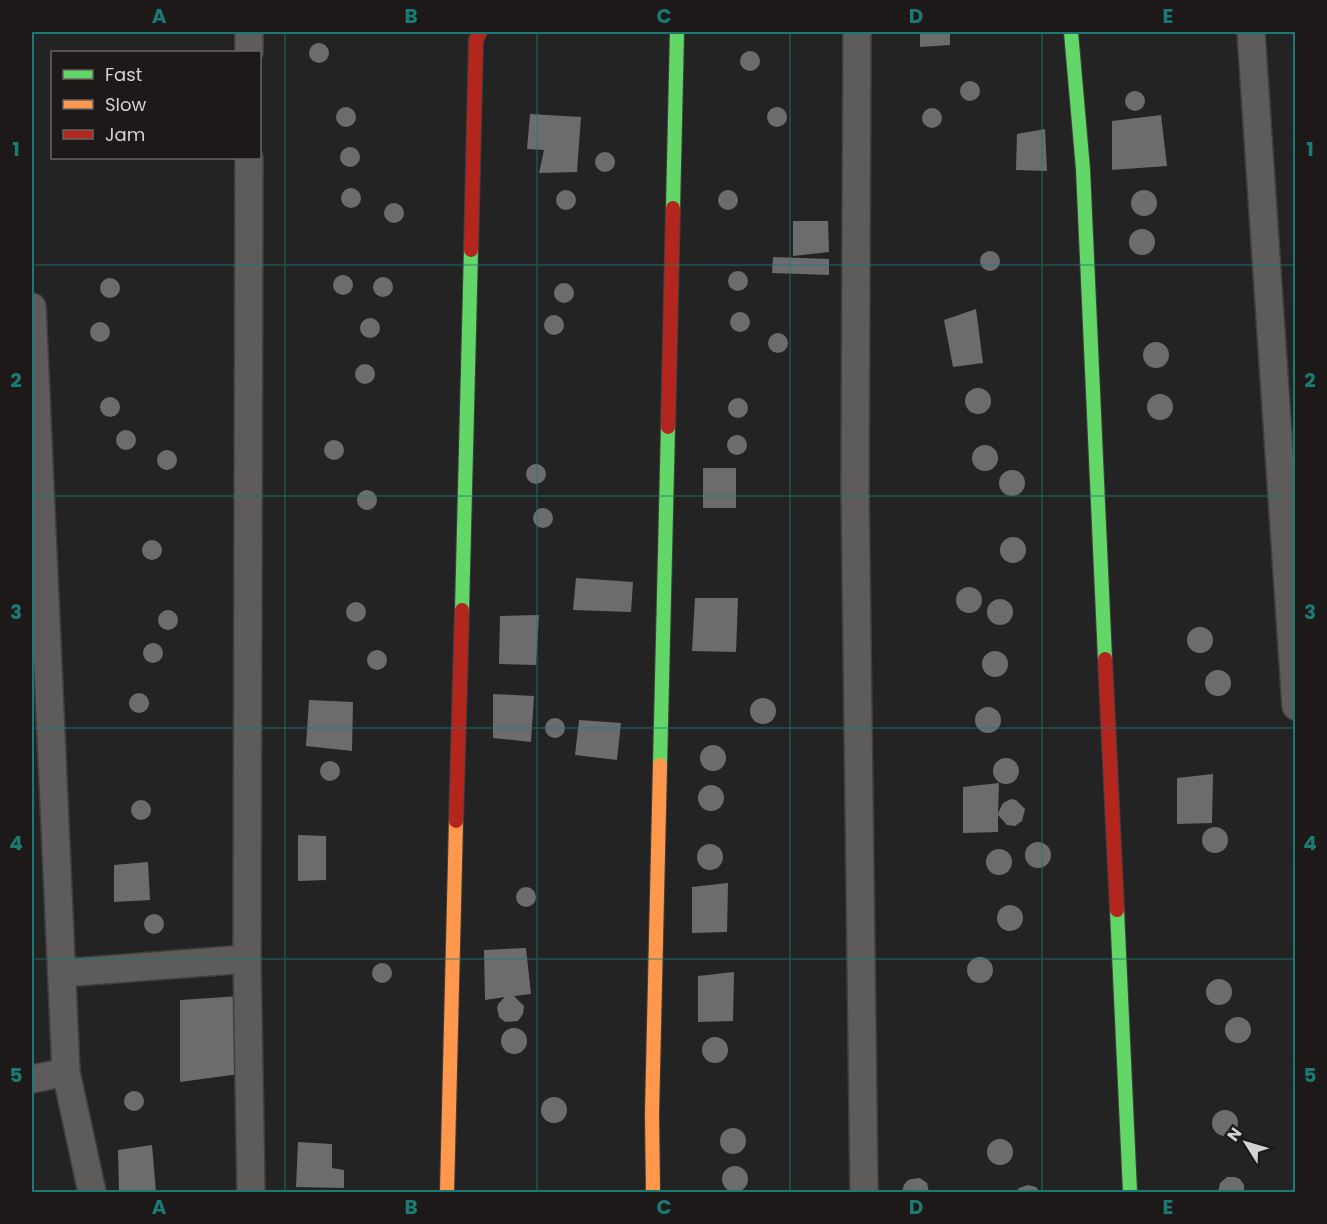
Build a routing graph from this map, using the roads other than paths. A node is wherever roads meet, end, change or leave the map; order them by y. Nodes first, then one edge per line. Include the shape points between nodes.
1 (249, 32) edge
2 (480, 32) edge
3 (677, 32) edge
4 (857, 32) edge
5 (1071, 32) edge
6 (1251, 32) edge
7 (249, 51) edge
8 (249, 159) edge
9 (32, 307) edge
10 (1296, 706) edge
11 (247, 959) junction
12 (62, 973) junction
13 (66, 1072) junction
14 (32, 1079) edge
15 (92, 1192) edge
16 (251, 1192) edge
17 (447, 1192) edge
18 (653, 1192) edge
19 (864, 1192) edge
20 (1130, 1192) edge

1 - 7 street
2 - 17 street via 476,40
3 - 18 street
4 - 19 street via 855,487
5 - 20 street via 1083,169
6 - 10 street
8 - 11 street
9 - 12 street
11 - 12 street
11 - 16 street
12 - 13 street
13 - 14 street
13 - 15 street

